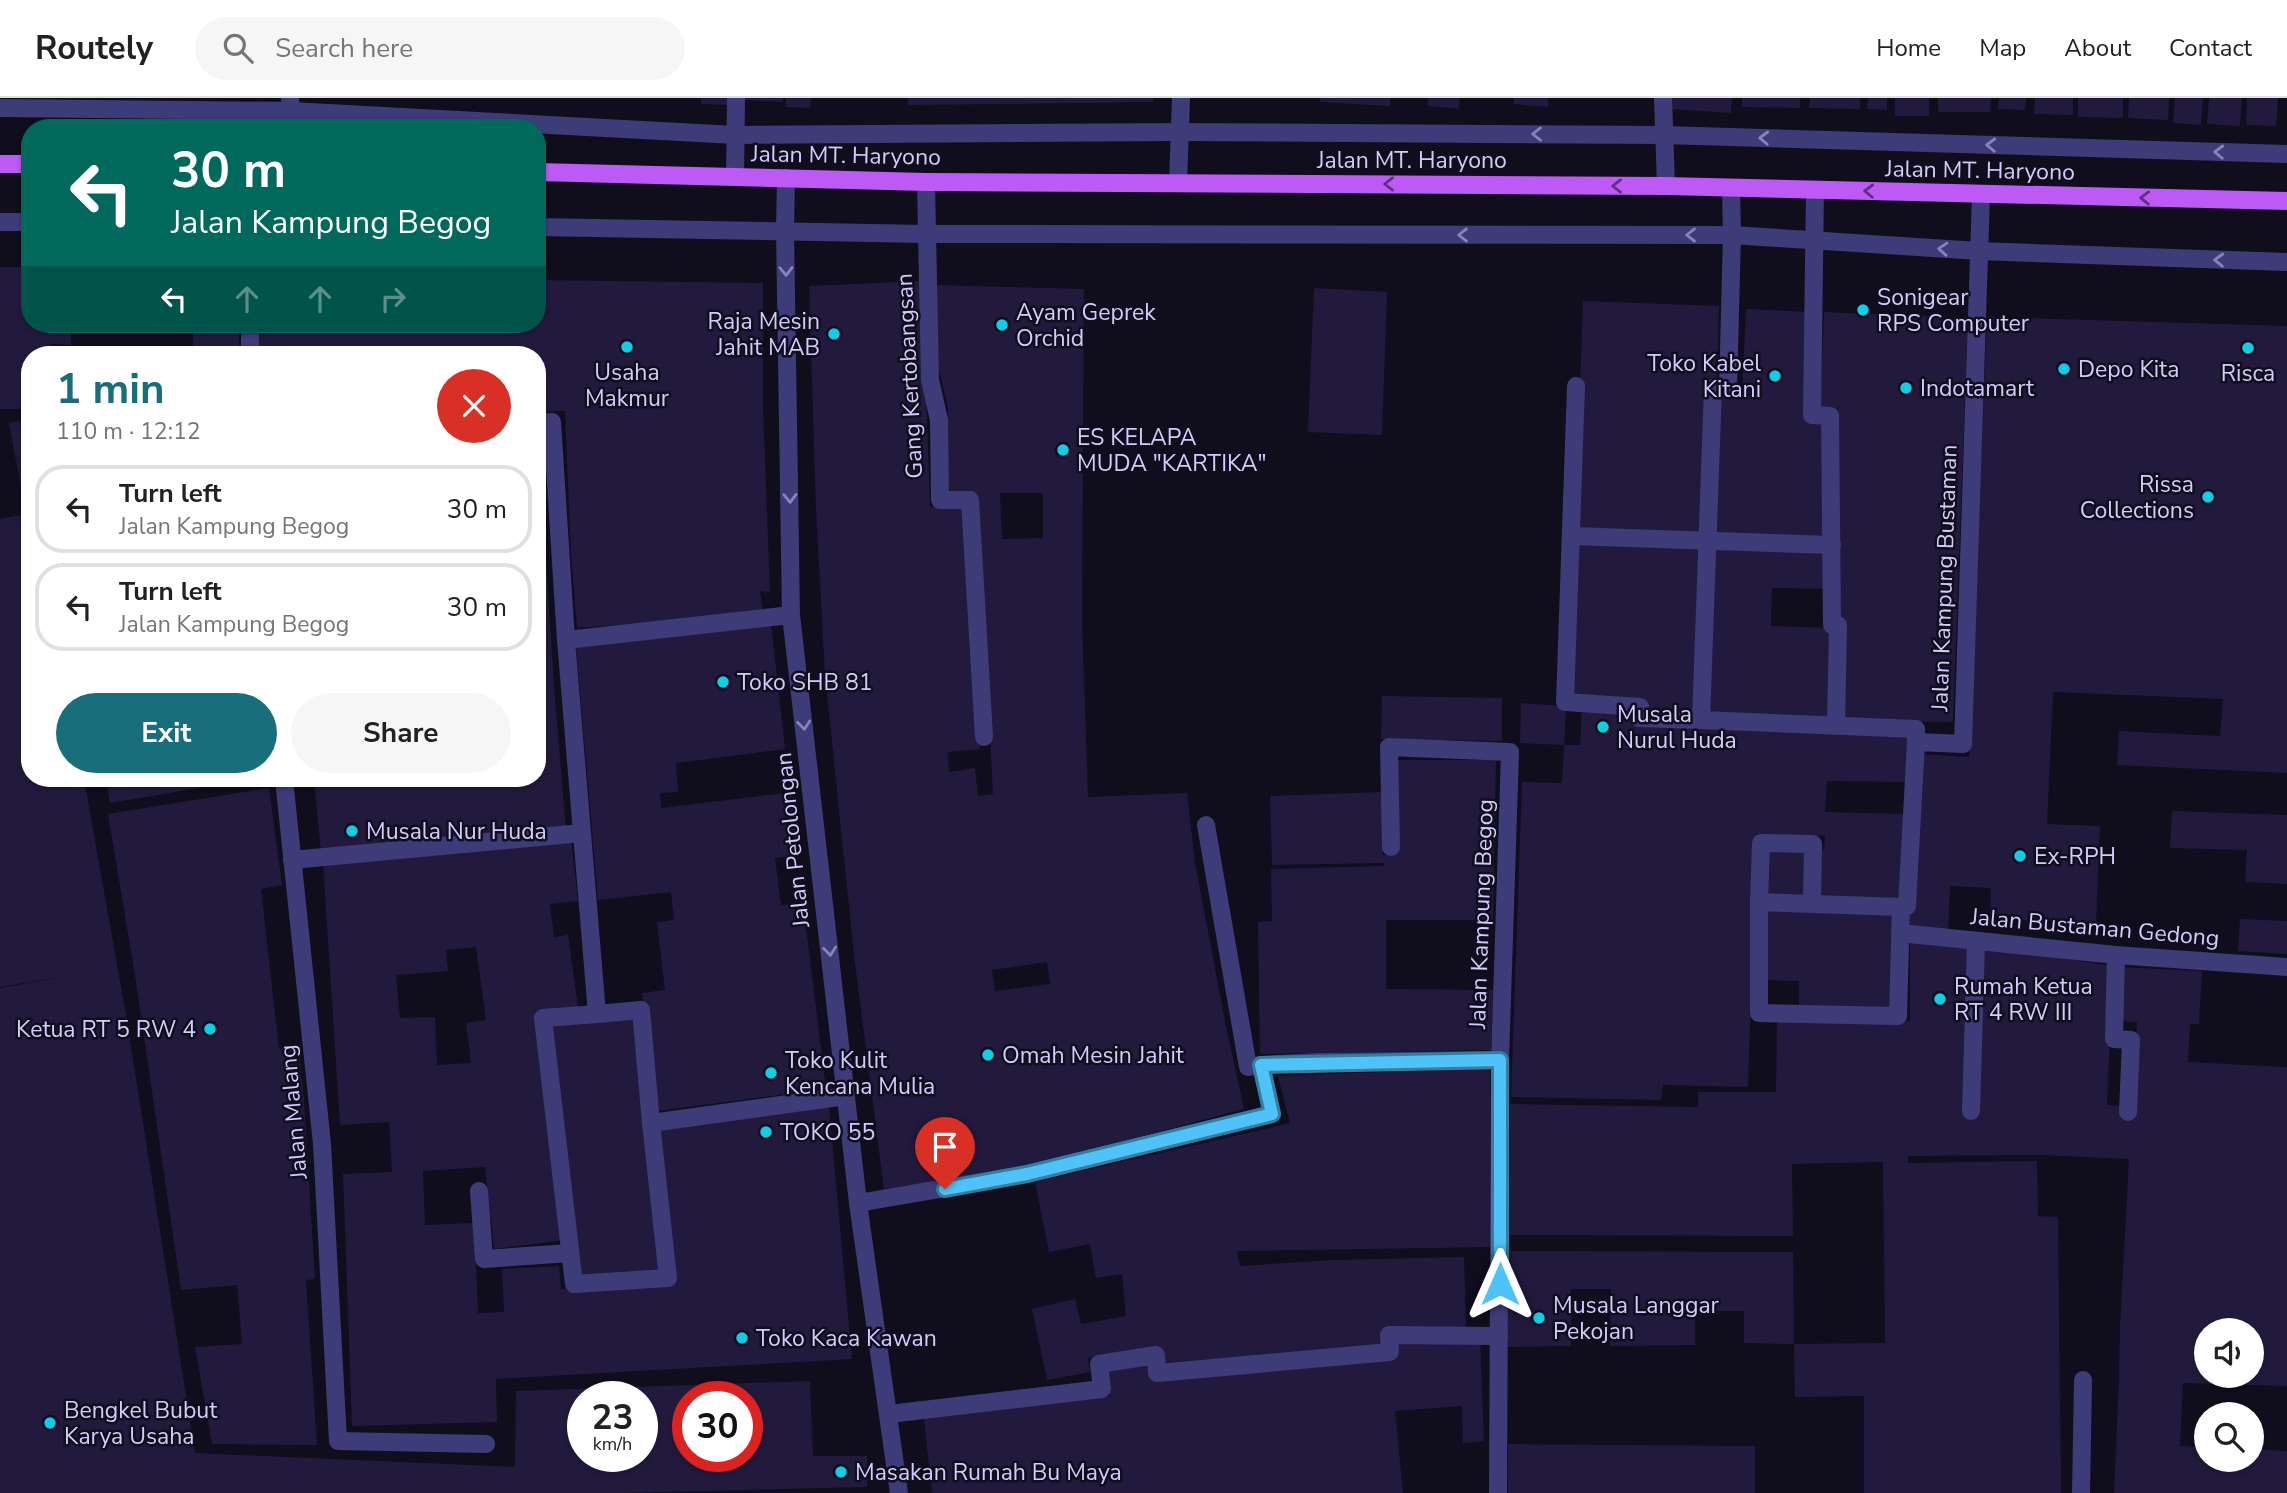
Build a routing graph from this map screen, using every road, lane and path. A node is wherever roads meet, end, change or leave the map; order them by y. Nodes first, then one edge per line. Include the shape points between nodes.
1 (736, 98) edge
2 (1181, 98) edge
3 (1663, 98) edge
4 (0, 108) edge
5 (291, 112) edge
6 (426, 119) edge
7 (546, 125) edge
8 (1179, 132) junction
9 (735, 135) junction
10 (1664, 135) junction
11 (2287, 154) edge
12 (0, 164) edge
13 (21, 164) edge
14 (546, 172) edge
15 (734, 177) junction
16 (786, 178) junction
17 (926, 182) junction
18 (1178, 183) junction
19 (1666, 186) junction
20 (1731, 188) junction
21 (1815, 190) junction
22 (1981, 195) junction
23 (2287, 201) edge
24 (0, 222) edge
25 (21, 222) edge
26 (546, 227) edge
27 (785, 231) junction
28 (926, 234) junction
29 (1732, 235) junction
30 (1816, 241) junction
31 (1979, 251) junction
32 (2287, 262) edge
33 (1576, 386) dead end
34 (546, 422) edge
35 (1572, 536) junction
36 (1707, 541) junction
37 (1832, 545) junction
38 (792, 615) junction
39 (566, 640) junction
40 (1701, 720) junction
41 (1836, 726) junction
42 (984, 737) dead end
43 (1916, 742) junction
44 (285, 787) edge
45 (1206, 824) dead end
46 (582, 834) junction
47 (1391, 847) dead end
48 (292, 860) junction
49 (1759, 902) junction
50 (1812, 902) junction
51 (1901, 907) junction
52 (1900, 933) junction
53 (1976, 942) junction
54 (2116, 956) junction
55 (2287, 967) edge
56 (597, 1013) junction
57 (1500, 1060) junction
58 (1261, 1065) junction
59 (846, 1096) junction
60 (1971, 1111) dead end
61 (2127, 1112) dead end
62 (651, 1122) junction
63 (479, 1191) dead end
64 (858, 1203) junction
65 (570, 1253) junction
66 (1499, 1336) junction
67 (2083, 1380) dead end
68 (889, 1414) junction
69 (486, 1444) dead end
70 (899, 1493) edge
71 (1498, 1493) edge
72 (2081, 1493) edge

1 - 9 street
2 - 8 street
3 - 10 street
4 - 5 street
5 - 6 street
7 - 9 street
8 - 9 street
10 -> 8 street
8 - 18 street
9 - 15 street
11 -> 10 street
10 - 19 street
12 - 13 main road
14 - 15 main road, Jalan MT. Haryono
15 - 16 main road, Jalan MT. Haryono
16 - 17 main road, Jalan MT. Haryono
16 - 27 street, Jalan Petolongan
17 - 18 main road, Jalan MT. Haryono
17 - 28 street
19 -> 18 main road, Jalan MT. Haryono
19 - 20 main road, Jalan MT. Haryono
20 - 21 main road, Jalan MT. Haryono
20 - 29 street
22 -> 21 main road, Jalan MT. Haryono
21 - 30 street
23 -> 22 main road, Jalan MT. Haryono
22 - 31 street, Jalan Kampung Bustaman
24 - 25 street
26 - 27 street
27 - 28 street
27 -> 38 street, Jalan Petolongan
29 -> 28 street
28 - 42 street, Gang Kertobangsan via 930,380 939,420 940,500 970,499
29 - 30 street
29 - 36 street via 1728,389 1713,388
31 -> 30 street
30 - 37 street via 1812,415 1830,416
32 -> 31 street
31 - 43 street, Jalan Kampung Bustaman via 1963,744
33 - 35 street
34 - 39 street via 552,422
35 - 36 street
35 - 40 street via 1565,702 1640,707 1639,718
36 - 37 street
36 - 40 street
37 - 41 street via 1832,625 1838,625
38 - 39 street
38 -> 59 street, Jalan Petolongan
39 - 46 street
40 - 41 street
41 - 43 street via 1916,729
43 - 51 street, Jalan Kampung Bustaman via 1907,906
44 - 48 street, Jalan Malang
45 - 58 street via 1248,1067
46 - 48 street
46 - 56 street
47 - 57 street, Jalan Kampung Begog via 1389,747 1510,752
48 - 69 street, Jalan Malang via 323,1144 338,1441
49 - 50 street
49 - 50 street via 1761,843 1813,845
49 - 52 street via 1759,1013 1898,1016
50 - 51 street
51 - 52 street
52 - 53 street, Jalan Bustaman Gedong
53 - 54 street, Jalan Bustaman Gedong
53 - 60 street
54 - 55 street, Jalan Bustaman Gedong
54 - 61 street via 2114,1040 2131,1040
56 - 62 street via 641,1010
56 - 65 street via 543,1018
57 - 58 street, Jalan Kampung Begog
57 - 66 street
58 - 64 street via 1272,1114 1027,1174
59 - 62 street
59 - 64 street, Jalan Petolongan
62 - 65 street via 668,1278 574,1284
63 - 65 street via 484,1259
64 - 68 street, Jalan Petolongan
66 - 68 street via 1389,1335 1390,1352 1157,1373 1156,1355 1099,1364 1102,1389
66 - 71 street
67 - 72 street
68 - 70 street, Jalan Petolongan

